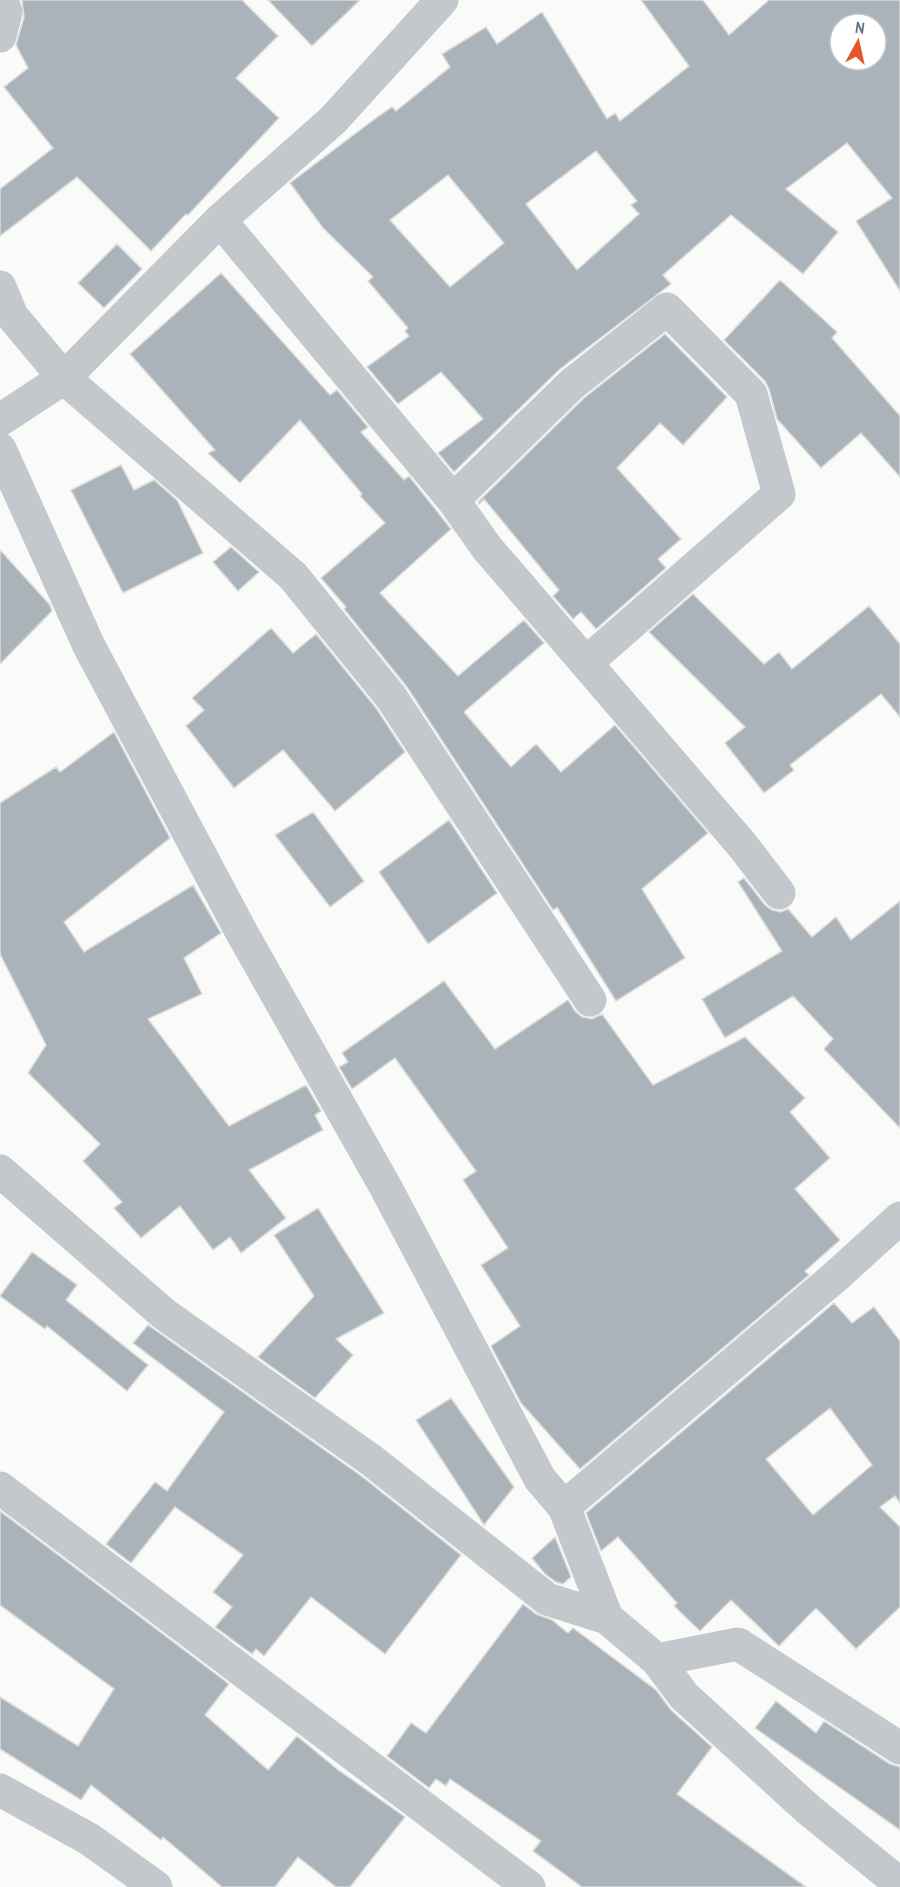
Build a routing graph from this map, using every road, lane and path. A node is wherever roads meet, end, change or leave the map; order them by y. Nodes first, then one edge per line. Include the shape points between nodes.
1 (2, 0) edge
2 (442, 0) edge
3 (0, 36) edge
4 (220, 220) junction
5 (0, 287) edge
6 (64, 378) junction
7 (0, 420) edge
8 (0, 449) edge
9 (453, 500) junction
10 (587, 662) junction
11 (779, 893) dead end
12 (590, 1000) dead end
13 (0, 1171) edge
14 (900, 1218) edge
15 (0, 1488) edge
16 (564, 1507) junction
17 (607, 1618) junction
18 (657, 1660) junction
19 (900, 1748) edge
20 (0, 1790) edge
21 (900, 1884) edge
22 (156, 1887) edge
23 (529, 1887) edge

1 - 3 street via 6,12
2 - 4 street via 333,120
4 - 6 street
4 - 9 street
5 - 6 street via 12,316
6 - 7 street
6 - 12 street via 293,576 391,697
8 - 16 street via 89,646 138,738 242,933 385,1186 540,1479
9 - 10 street via 487,548
9 - 10 street via 572,384 667,309 751,394 779,494
10 - 11 street
13 - 17 street via 164,1314 371,1460 547,1599
14 - 16 street
15 - 23 street
16 - 17 street
17 - 18 street
18 - 19 street via 738,1644
18 - 21 street via 692,1704 809,1810
20 - 22 street via 89,1839

